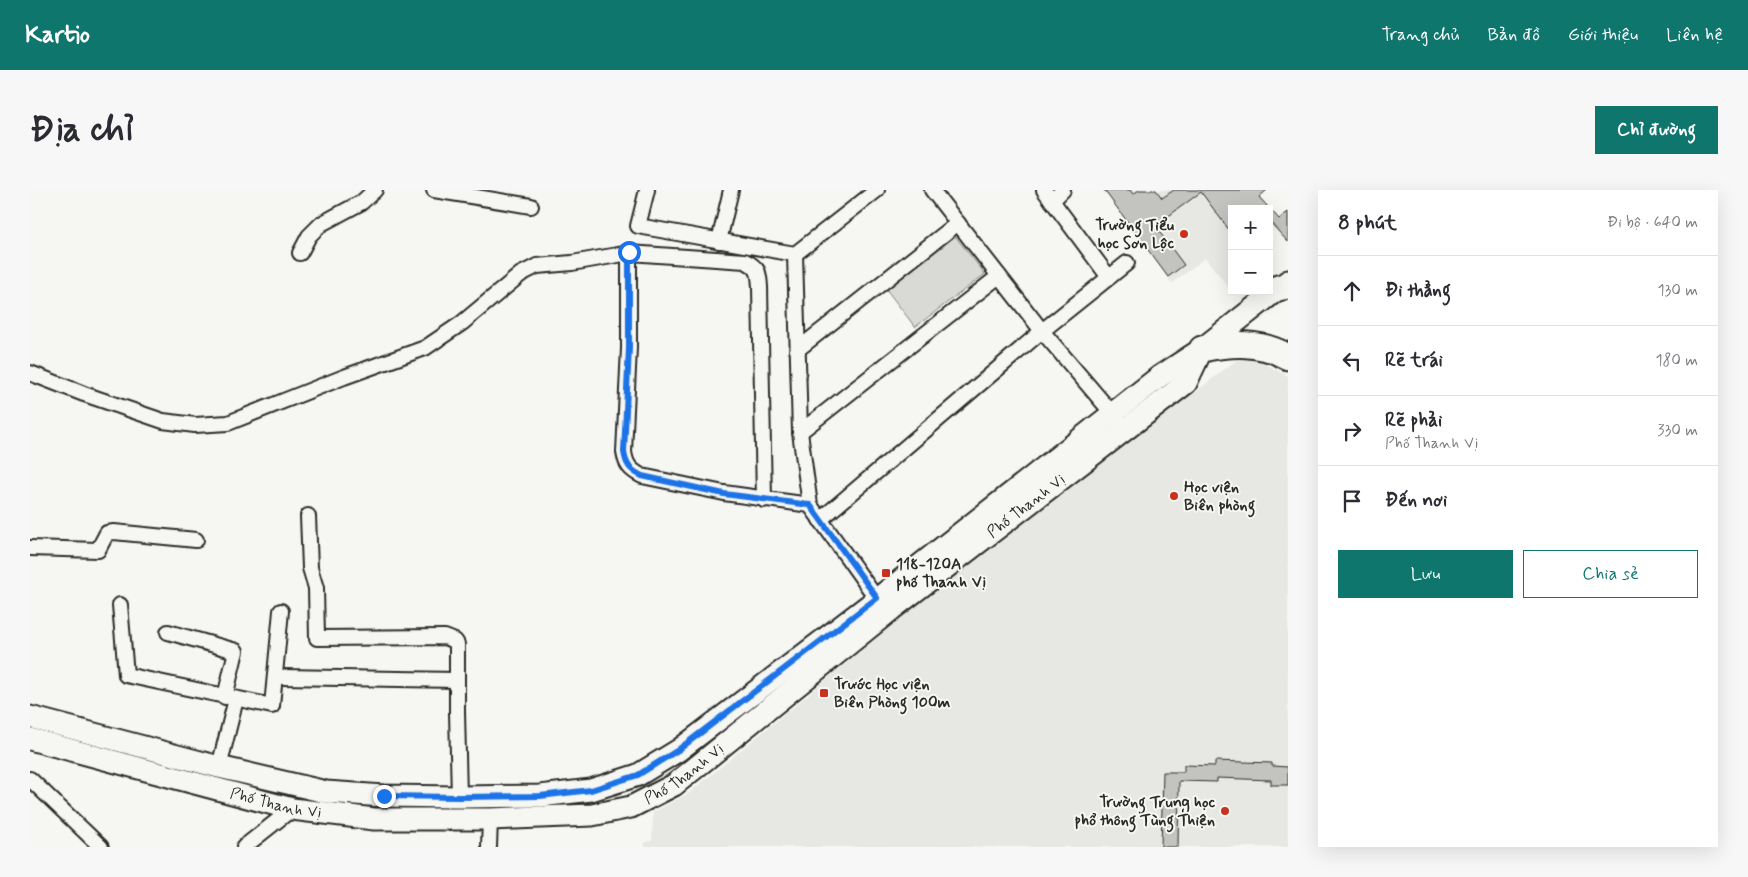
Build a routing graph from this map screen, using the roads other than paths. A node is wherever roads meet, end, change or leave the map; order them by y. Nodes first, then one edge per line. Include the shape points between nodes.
1 (375, 190) edge
2 (647, 190) edge
3 (731, 190) edge
4 (877, 190) edge
5 (932, 190) edge
6 (1063, 190) edge
7 (442, 191) edge
8 (861, 195) edge
9 (1048, 195) edge
10 (531, 206) dead end
11 (958, 223) junction
12 (719, 241) junction
13 (629, 252) junction
14 (300, 253) dead end
15 (795, 254) junction
16 (1126, 263) dead end
17 (999, 276) junction
18 (1108, 276) junction
19 (1285, 285) edge
20 (1042, 331) junction
21 (1202, 349) junction
22 (798, 350) junction
23 (1288, 357) edge
24 (30, 373) edge
25 (1119, 421) junction
26 (800, 432) junction
27 (764, 500) junction
28 (810, 505) junction
29 (308, 516) dead end
30 (820, 520) junction
31 (196, 540) dead end
32 (30, 548) edge
33 (885, 604) junction
34 (120, 605) dead end
35 (281, 611) dead end
36 (168, 632) dead end
37 (282, 677) dead end
38 (457, 680) junction
39 (231, 698) junction
40 (30, 717) edge
41 (30, 739) edge
42 (219, 767) junction
43 (30, 779) edge
44 (459, 797) junction
45 (292, 809) junction
46 (490, 819) junction
47 (246, 846) edge
48 (101, 847) edge
49 (489, 847) edge

1 - 14 street via 362,202 321,224 308,236
2 - 12 street via 638,226
3 - 12 street
4 - 8 street
5 - 11 street
6 - 9 street
7 - 10 street
8 - 15 street
9 - 18 street
11 - 17 street
11 - 22 street
12 - 15 street
13 - 24 street via 537,266 521,274 462,323 425,348 228,423 195,425 163,421
13 - 27 street via 626,463 631,471 642,476
13 - 27 street via 746,261 756,266 760,287
15 - 22 street
16 - 18 street
17 - 20 street
17 - 26 street
18 - 20 street
19 - 21 main road, Phố Thanh Vị
20 - 25 street
20 - 30 street
21 - 23 highway via 1227,344 1253,345
21 - 25 main road, Phố Thanh Vị via 1159,377
22 - 26 street
25 - 33 main road, Phố Thanh Vị
26 - 28 street
27 - 28 street
28 - 30 street
29 - 38 street via 310,568 316,588 317,638 452,638 457,644
30 - 33 street
31 - 32 street via 114,532 107,533 98,550
33 - 44 main road, Phố Thanh Vị via 638,775 591,790 540,796
33 - 46 main road, Phố Thanh Vị via 674,785 631,807 592,815
34 - 39 street via 126,675
35 - 39 street via 272,706
36 - 39 street via 236,651
37 - 38 street
38 - 44 street
39 - 42 street
40 - 42 main road, Phố Thanh Vị
41 - 45 main road, Phố Thanh Vị
42 - 44 main road, Phố Thanh Vị via 326,792
43 - 48 street
45 - 46 main road, Phố Thanh Vị via 374,819
45 - 47 street
46 - 49 street

